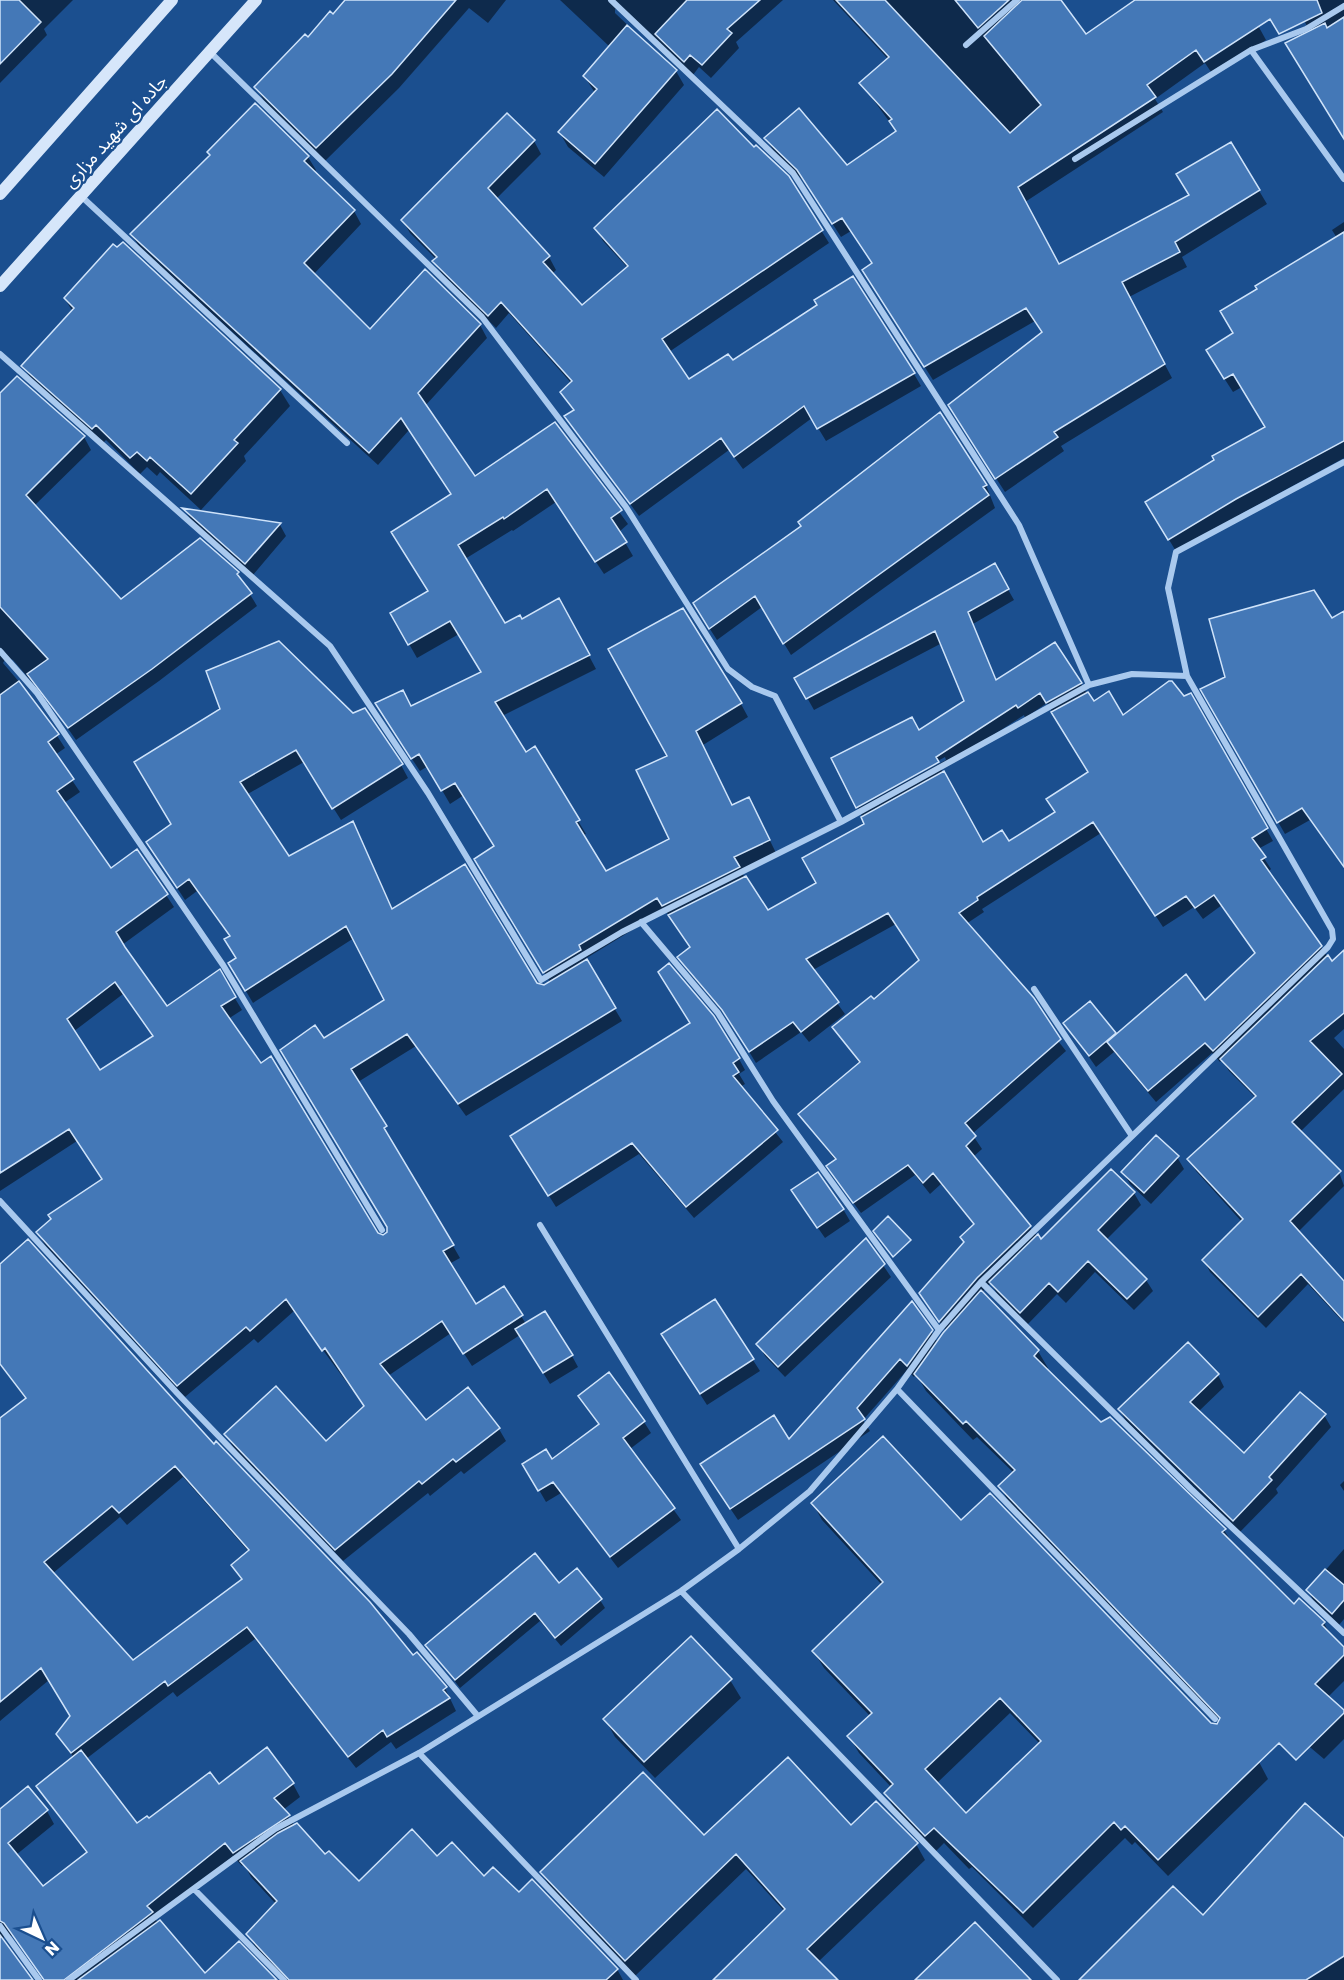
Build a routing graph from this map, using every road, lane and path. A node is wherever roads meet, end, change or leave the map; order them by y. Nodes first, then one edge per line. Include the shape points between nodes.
1 (172, 0) edge
2 (256, 0) edge
3 (611, 0) edge
4 (1017, 0) edge
5 (1344, 6) edge
6 (966, 45) dead end
7 (1251, 50) junction
8 (211, 53) junction
9 (1075, 159) dead end
10 (1344, 179) edge
11 (0, 194) edge
12 (81, 196) junction
13 (0, 286) edge
14 (0, 354) edge
15 (347, 443) dead end
16 (1344, 462) edge
17 (0, 651) edge
18 (1187, 676) junction
19 (1089, 685) junction
20 (841, 822) junction
21 (641, 922) junction
22 (1034, 989) dead end
23 (1132, 1136) junction
24 (0, 1201) edge
25 (540, 1225) dead end
26 (382, 1230) dead end
27 (981, 1282) junction
28 (939, 1330) junction
29 (897, 1389) junction
30 (739, 1549) junction
31 (681, 1591) junction
32 (1344, 1633) edge
33 (477, 1715) junction
34 (1215, 1719) dead end
35 (419, 1753) junction
36 (194, 1889) junction
37 (0, 1926) edge
38 (39, 1980) edge
39 (69, 1980) edge
40 (284, 1980) edge
41 (636, 1980) edge
42 (1057, 1980) edge

1 - 11 main road
2 - 8 main road, جاده ای شهید مزاری
3 - 19 street via 793,173 1019,525
4 - 6 street
5 - 7 street via 1306,29
7 - 9 street
7 - 10 street
8 - 12 main road, جاده ای شهید مزاری
8 - 20 street via 482,318 626,507 728,669 752,687 775,696
12 - 13 main road, جاده ای شهید مزاری
12 - 15 street
14 - 21 street via 330,646 428,793 541,980
16 - 18 street via 1176,552 1168,588
17 - 26 street via 37,693 222,965
18 - 19 street via 1132,674
18 - 23 street via 1332,930 1333,939
19 - 20 street
20 - 21 street
21 - 28 street via 718,1013 773,1101
22 - 23 street
23 - 27 street
24 - 33 street via 178,1394 409,1634
25 - 30 street
27 - 28 street
27 - 32 street
28 - 29 street
29 - 30 street via 810,1491
29 - 34 street
30 - 31 street
31 - 33 street
31 - 42 street
33 - 35 street
35 - 36 street via 275,1829
35 - 41 street
36 - 39 street
36 - 40 street
37 - 38 street

